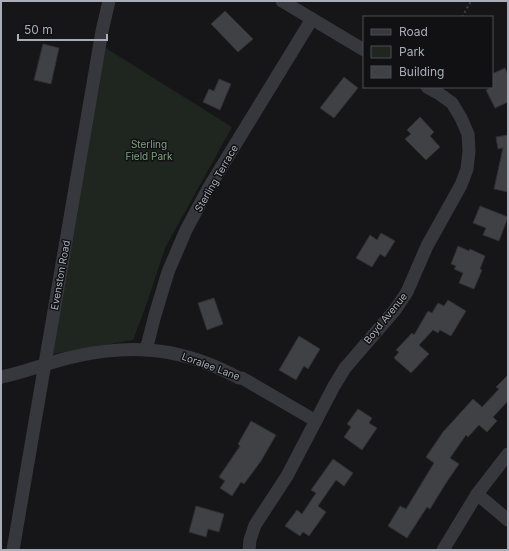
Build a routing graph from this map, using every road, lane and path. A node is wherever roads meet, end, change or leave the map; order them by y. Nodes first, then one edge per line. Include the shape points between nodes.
1 (109, 1) edge
2 (282, 1) edge
3 (471, 1) edge
4 (463, 16) edge
5 (312, 19) junction
6 (363, 49) edge
7 (429, 88) edge
8 (146, 350) junction
9 (45, 365) junction
10 (1, 376) edge
11 (316, 421) junction
12 (508, 454) edge
13 (477, 494) junction
14 (508, 520) edge
15 (13, 550) edge
16 (249, 550) edge
17 (443, 550) edge

1 - 9 street, Evenston Road
2 - 5 street
3 - 4 path
5 - 6 street
5 - 8 street, Sterling Terrace via 208,189 186,230 168,272
7 - 11 street, Boyd Avenue via 452,103 461,118 468,134 467,169 461,185 426,246 407,292 395,310 345,368
8 - 9 street, Loralee Lane via 109,350
8 - 11 street, Loralee Lane via 174,353 218,367
9 - 10 street, Loralee Lane
9 - 15 street, Evenston Road
11 - 16 street, Boyd Avenue via 287,476 255,524
12 - 13 street
13 - 14 street
13 - 17 street

